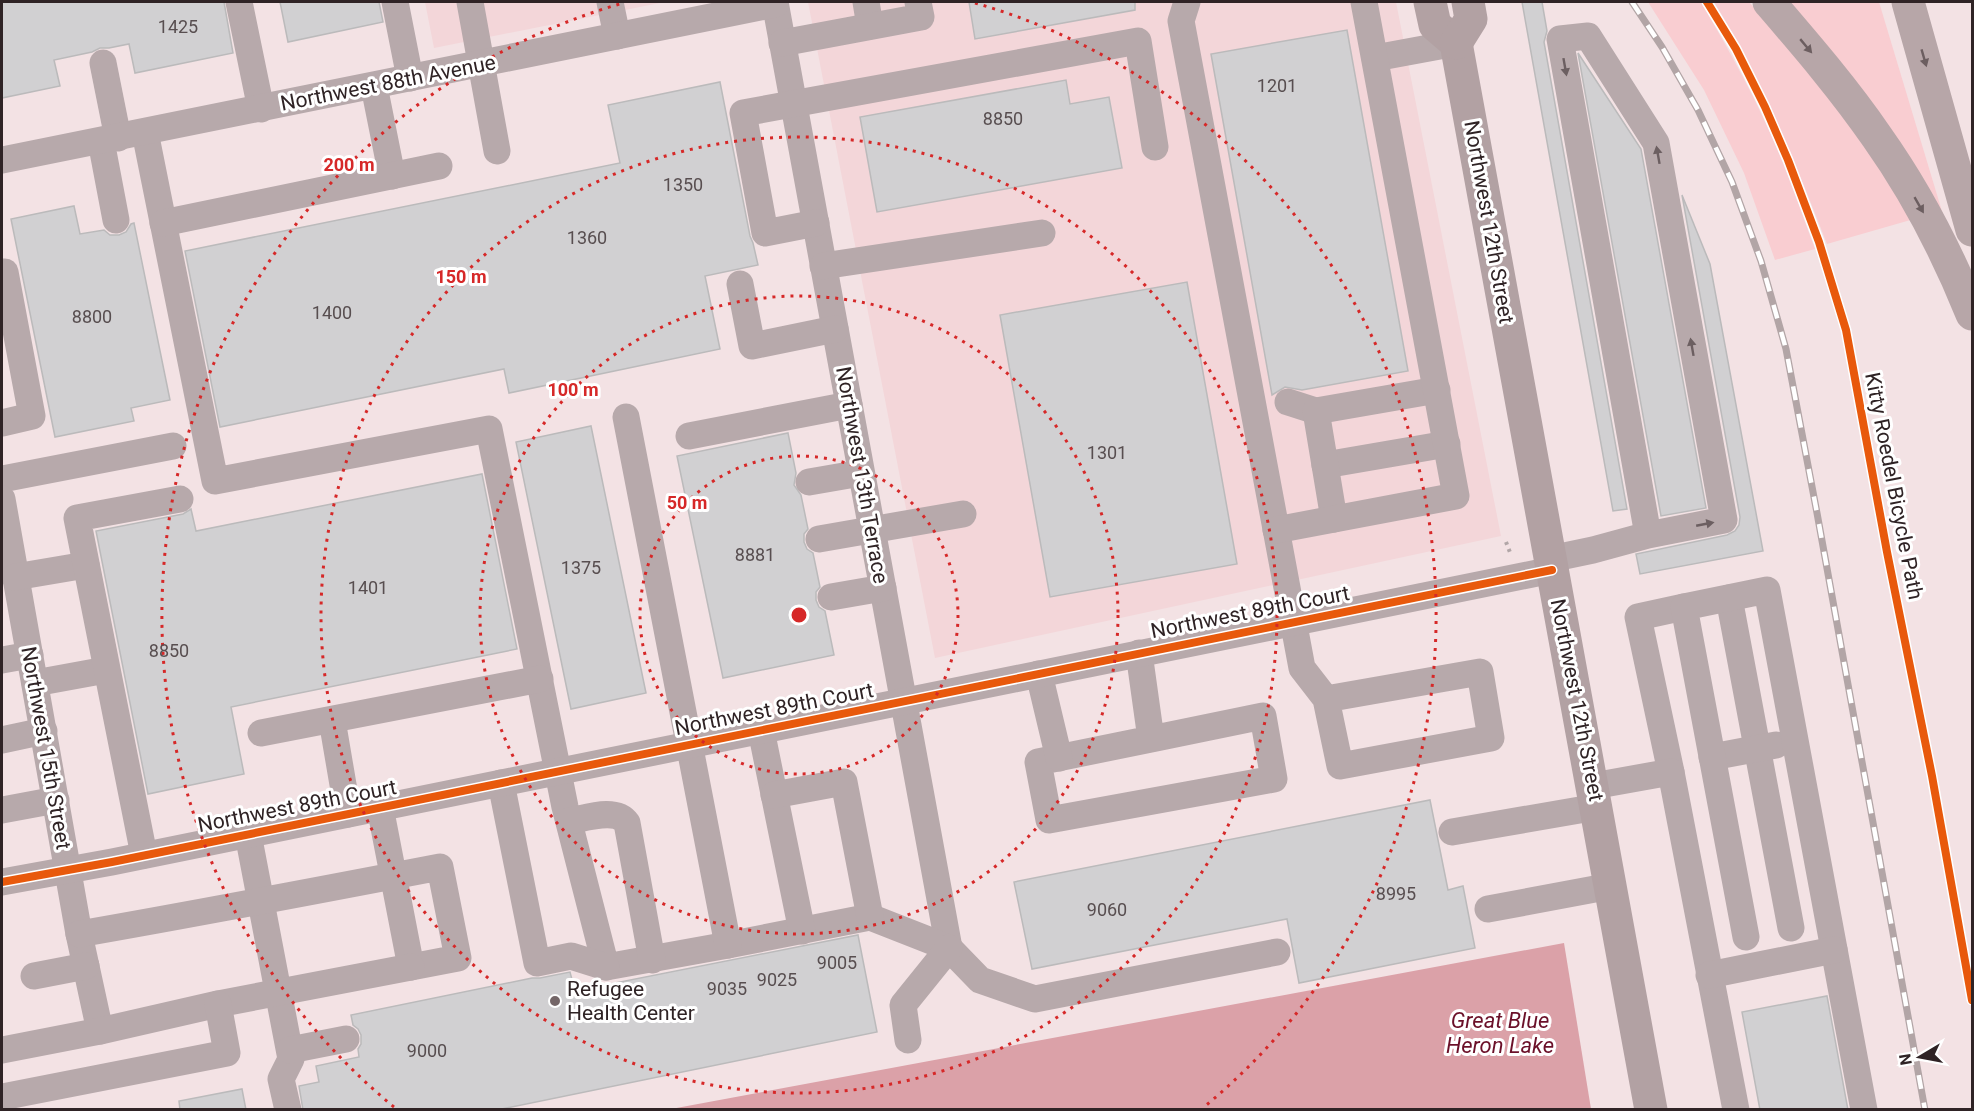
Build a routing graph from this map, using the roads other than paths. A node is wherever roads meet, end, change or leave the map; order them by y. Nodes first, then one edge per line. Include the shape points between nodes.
1 (239, 2) edge
2 (395, 2) edge
3 (470, 2) edge
4 (610, 2) edge
5 (918, 2) edge
6 (1187, 2) edge
7 (1364, 2) edge
8 (1430, 2) edge
9 (1468, 2) edge
10 (1768, 2) edge
11 (1908, 2) edge
12 (775, 3) edge
13 (868, 14) edge
14 (617, 36) junction
15 (1456, 42) junction
16 (782, 43) junction
17 (1375, 58) junction
18 (103, 63) dead end
19 (481, 64) junction
20 (410, 78) junction
21 (374, 86) junction
22 (793, 104) junction
23 (261, 109) junction
24 (144, 132) junction
25 (110, 139) junction
26 (1155, 147) dead end
27 (497, 151) dead end
28 (2, 160) edge
29 (439, 166) dead end
30 (392, 176) junction
31 (116, 220) dead end
32 (163, 223) junction
33 (816, 223) junction
34 (1972, 230) edge
35 (1042, 233) dead end
36 (824, 266) junction
37 (2, 272) edge
38 (740, 284) dead end
39 (1972, 314) edge
40 (835, 329) junction
41 (1437, 390) junction
42 (1288, 402) dead end
43 (849, 405) junction
44 (1316, 411) junction
45 (626, 417) dead end
46 (2, 423) edge
47 (688, 436) dead end
48 (1447, 444) junction
49 (173, 446) dead end
50 (1325, 465) junction
51 (861, 473) junction
52 (2, 479) edge
53 (809, 482) dead end
54 (180, 499) dead end
55 (2, 502) edge
56 (963, 514) dead end
57 (1334, 519) junction
58 (872, 530) junction
59 (1276, 530) junction
60 (1648, 535) junction
61 (819, 539) dead end
62 (1551, 564) junction
63 (86, 565) junction
64 (10, 570) edge
65 (883, 588) junction
66 (831, 597) dead end
67 (1729, 598) junction
68 (1684, 607) junction
69 (1293, 622) junction
70 (1139, 653) junction
71 (30, 655) junction
72 (2, 660) edge
73 (106, 670) junction
74 (1039, 674) junction
75 (540, 679) junction
76 (35, 683) junction
77 (1326, 699) junction
78 (903, 701) junction
79 (332, 720) junction
80 (761, 730) junction
81 (44, 731) junction
82 (261, 733) dead end
83 (1151, 739) junction
84 (2, 740) edge
85 (1795, 742) junction
86 (690, 744) junction
87 (1757, 748) junction
88 (1712, 757) junction
89 (1059, 758) junction
90 (558, 771) junction
91 (1671, 772) junction
92 (501, 783) junction
93 (774, 795) junction
94 (1595, 797) junction
95 (56, 800) junction
96 (380, 807) junction
97 (2, 810) edge
98 (348, 814) junction
99 (569, 821) junction
100 (1452, 832) dead end
101 (248, 834) junction
102 (144, 855) junction
103 (68, 870) junction
104 (393, 876) junction
105 (2, 882) edge
106 (1611, 886) junction
107 (261, 901) junction
108 (1488, 909) dead end
109 (870, 917) junction
110 (1791, 928) dead end
111 (802, 931) junction
112 (79, 934) junction
113 (1746, 937) dead end
114 (728, 945) junction
115 (949, 948) junction
116 (1834, 950) junction
117 (1277, 952) dead end
118 (652, 960) junction
119 (86, 966) junction
120 (411, 967) junction
121 (606, 967) junction
122 (1708, 975) junction
123 (34, 976) dead end
124 (279, 992) junction
125 (218, 1004) junction
126 (100, 1031) junction
127 (346, 1039) dead end
128 (908, 1040) dead end
129 (2, 1050) edge
130 (290, 1050) junction
131 (2, 1097) edge
132 (288, 1110) edge
133 (1652, 1110) edge
134 (1736, 1110) edge
135 (1864, 1110) edge

1 - 23 street
2 - 20 street
3 - 19 street
4 - 14 street
5 - 13 street via 921,17
6 - 59 street via 1181,21
7 - 17 street
8 - 15 main road via 1435,25
9 - 15 main road via 1471,19
10 -> 39 highway via 1836,80 1878,138 1953,266
11 -> 34 highway
12 - 14 street, Northwest 88th Avenue
12 - 16 street, Northwest 13th Terrace
13 - 16 street
14 - 19 street, Northwest 88th Avenue
15 - 17 street
15 - 62 main road, Northwest 12th Street
16 - 22 street, Northwest 13th Terrace
17 - 41 street
18 - 25 street
19 - 20 street, Northwest 88th Avenue
19 - 27 street
20 - 21 street, Northwest 88th Avenue
21 - 23 street, Northwest 88th Avenue
21 - 30 street
22 - 26 street via 1138,41
22 - 33 street, Northwest 13th Terrace
22 - 33 street via 743,113 765,233
23 - 24 street, Northwest 88th Avenue
24 - 25 street, Northwest 88th Avenue
24 - 32 street
25 - 28 street, Northwest 88th Avenue
25 - 31 street
29 - 30 street
30 - 32 street
32 - 75 street via 215,482 489,429
33 - 36 street, Northwest 13th Terrace
35 - 36 street
36 - 40 street, Northwest 13th Terrace
37 - 46 street via 32,416
38 - 40 street via 752,346
40 - 43 street, Northwest 13th Terrace
41 - 44 street
41 - 48 street
42 - 44 street
43 - 47 street
43 - 51 street, Northwest 13th Terrace
44 - 50 street
45 - 86 street
48 - 50 street
48 - 57 street via 1456,496
49 - 52 street
50 - 57 street
51 - 53 street
51 - 58 street, Northwest 13th Terrace
54 - 63 street via 77,519
55 - 64 street, Northwest 15th Street
56 - 58 street
57 - 59 street
58 - 61 street
58 - 65 street, Northwest 13th Terrace
59 - 69 street
60 -> 60 street, Northwest 89th Court via 1724,520 1656,143 1588,36 1560,39
60 - 62 street, Northwest 89th Court
62 - 69 street, Northwest 89th Court
62 - 94 main road, Northwest 12th Street
63 - 64 street
63 - 73 street
64 - 71 street, Northwest 15th Street
65 - 66 street
65 - 78 street, Northwest 13th Terrace
67 - 68 street
67 - 85 street via 1767,590
67 - 87 street
68 - 88 street
68 - 91 street via 1638,617
69 - 70 street, Northwest 89th Court
69 - 77 street via 1302,668
70 - 74 street, Northwest 89th Court
70 - 83 street
71 - 72 street
71 - 76 street, Northwest 15th Street
73 - 76 street
73 - 102 street
74 - 78 street, Northwest 89th Court
74 - 89 street
75 - 79 street
75 - 90 street
76 - 81 street, Northwest 15th Street
77 - 77 street via 1340,766 1491,738 1480,672
78 - 80 street, Northwest 89th Court
78 - 115 street, Northwest 13th Terrace
79 - 82 street
79 - 98 street
80 - 86 street, Northwest 89th Court
80 - 93 street
81 - 84 street
81 - 95 street, Northwest 15th Street
83 - 89 street
83 - 89 street via 1263,716 1274,779 1049,820 1038,762
85 - 87 street
85 - 116 street
86 - 90 street, Northwest 89th Court
86 - 114 street
87 - 88 street
87 - 110 street
88 - 113 street
90 - 92 street, Northwest 89th Court
90 - 99 street
91 - 94 street
91 - 122 street
92 - 96 street, Northwest 89th Court
92 - 121 street via 537,963 571,957
93 - 109 street via 844,782
93 - 111 street
94 - 100 street
94 - 106 main road, Northwest 12th Street
95 - 97 street
95 - 103 street, Northwest 15th Street
96 - 98 street, Northwest 89th Court
96 - 104 street
98 - 101 street, Northwest 89th Court
99 - 118 street via 613,814 627,823
99 - 121 street
101 - 102 street, Northwest 89th Court
101 - 107 street
102 - 103 street, Northwest 89th Court
103 - 105 street, Northwest 89th Court
103 - 112 street, Northwest 15th Street
104 - 107 street
104 - 120 street
104 - 120 street via 440,867 458,958
106 - 108 street
106 - 133 main road, Northwest 12th Street
107 - 112 street
107 - 124 street
109 - 111 street
109 - 115 street
111 - 114 street
112 - 119 street, Northwest 15th Street
114 - 118 street
115 - 117 street via 980,980 1035,999
115 - 128 street via 903,1005
116 - 122 street
116 - 135 street
118 - 121 street
119 - 123 street
119 - 126 street, Northwest 15th Street
120 - 124 street
122 - 134 street
124 - 125 street
124 - 130 street
125 - 126 street
125 - 131 street via 226,1053
126 - 129 street
127 - 130 street
130 - 132 street via 291,1059 281,1079

